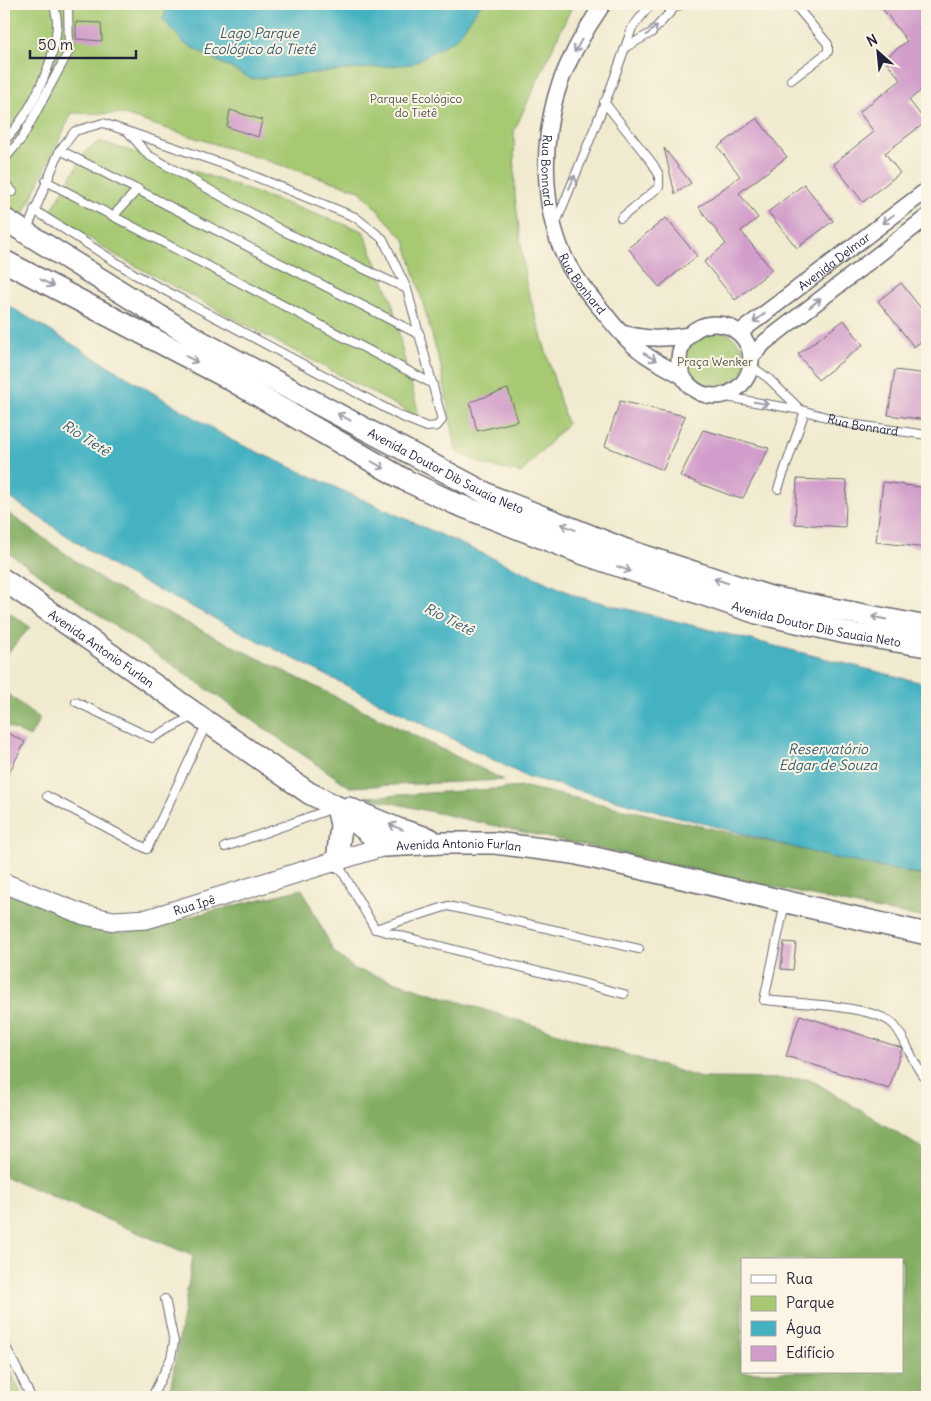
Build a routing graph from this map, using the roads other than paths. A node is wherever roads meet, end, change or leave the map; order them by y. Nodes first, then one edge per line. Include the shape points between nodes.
1 (54, 4) edge
2 (68, 4) edge
3 (603, 4) edge
4 (651, 4) edge
5 (683, 4) edge
6 (794, 4) edge
7 (626, 48) junction
8 (791, 80) dead end
9 (604, 102) junction
10 (128, 132) junction
11 (4, 141) edge
12 (60, 150) junction
13 (4, 160) edge
14 (46, 181) junction
15 (4, 182) edge
16 (138, 189) junction
17 (927, 190) edge
18 (13, 192) dead end
19 (34, 210) junction
20 (114, 215) junction
21 (621, 218) dead end
22 (927, 218) edge
23 (4, 219) edge
24 (554, 228) junction
25 (27, 235) junction
26 (5, 262) edge
27 (407, 288) junction
28 (620, 333) junction
29 (739, 333) junction
30 (420, 335) junction
31 (690, 335) junction
32 (751, 361) junction
33 (682, 376) junction
34 (433, 384) junction
35 (720, 396) junction
36 (803, 410) junction
37 (927, 436) edge
38 (778, 489) dead end
39 (4, 580) edge
40 (927, 627) edge
41 (927, 646) edge
42 (76, 702) dead end
43 (201, 719) junction
44 (309, 793) junction
45 (47, 796) dead end
46 (338, 807) junction
47 (442, 843) junction
48 (385, 846) junction
49 (225, 847) dead end
50 (337, 862) junction
51 (4, 883) edge
52 (786, 903) junction
53 (376, 929) junction
54 (927, 934) edge
55 (639, 948) dead end
56 (624, 994) dead end
57 (927, 1080) edge
58 (166, 1299) dead end
59 (4, 1343) edge
60 (31, 1397) edge
61 (152, 1397) edge

1 - 11 lane via 57,23 47,71 17,128
2 - 13 lane via 69,51 22,138
3 -> 24 street, Rua Bonnard via 575,52 555,98 548,135 546,178
4 - 7 lane via 632,28
7 -> 5 lane via 650,32 675,7
6 - 8 lane via 819,32 828,52
7 - 9 lane
9 - 21 lane via 659,175 659,187 655,192
24 -> 9 lane
10 - 12 lane via 103,123 90,125 75,131
10 - 27 lane via 148,155 283,231
10 - 27 lane via 229,166 355,216 383,239
12 - 14 lane
12 - 16 lane
14 - 19 lane
14 - 20 lane
15 - 18 lane
16 - 20 lane
16 - 30 lane
17 -> 29 street, Avenida Delmar
19 - 25 lane
19 - 34 lane via 136,275 427,428 442,420
20 - 34 lane
32 -> 22 street, Avenida Delmar via 765,342
23 - 25 main road, Avenida Doutor Dib Sauaia Neto
24 - 28 street, Rua Bonhard via 570,266
25 - 26 main road via 28,253
40 -> 25 main road, Avenida Doutor Dib Sauaia Neto via 770,597 626,550 493,498 198,340
26 -> 41 main road, Avenida Doutor Dib Sauaia Neto via 226,378 405,480 463,507 581,553 757,613 846,633
27 - 30 lane
28 - 31 street via 657,340
28 -> 33 street, Rua Bonhard via 644,354
29 - 31 street via 719,324 698,329
29 - 32 street via 745,340
30 - 34 lane
31 - 33 street via 680,354
32 - 35 street via 741,386
32 - 36 lane, Rua Bonnard
33 - 35 street via 698,392
35 -> 36 lane, Rua Bonnard
36 - 37 lane, Rua Bonnard via 851,424
36 - 38 lane
39 - 43 main road, Avenida Antonio Furlan
42 - 43 lane via 152,738
43 - 44 main road, Avenida Antonio Furlan
43 - 45 lane via 147,849
44 - 46 main road, Avenida Antonio Furlan
47 -> 44 main road
46 - 48 main road, Avenida Antonio Furlan
46 - 49 lane
46 - 50 main road via 341,825
47 - 48 main road, Avenida Antonio Furlan
47 - 52 main road, Avenida Antonio Furlan via 495,843 573,853
48 - 50 street, Rua Ipê
50 - 51 street, Rua Ipê via 147,919 114,921 84,915
50 - 53 lane
52 - 54 main road, Avenida Antonio Furlan
52 - 57 lane via 764,1000 867,1011 892,1022
53 - 55 lane via 448,906
53 - 56 lane
58 - 61 lane via 174,1342 172,1358
59 - 60 lane

